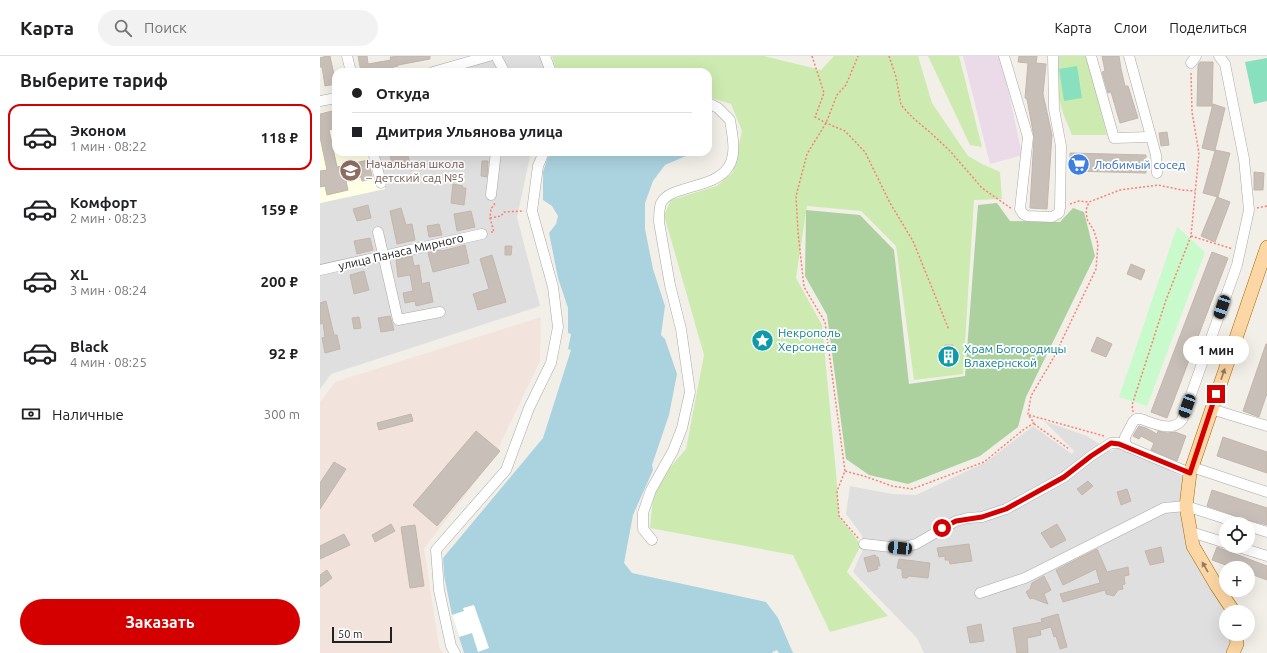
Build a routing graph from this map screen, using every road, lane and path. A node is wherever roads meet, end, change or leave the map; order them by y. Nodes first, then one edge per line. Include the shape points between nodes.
1 (347, 56) edge
2 (489, 56) edge
3 (496, 56) edge
4 (545, 56) edge
5 (812, 56) edge
6 (858, 56) edge
7 (889, 56) edge
8 (1004, 56) edge
9 (1053, 56) edge
10 (1091, 56) edge
11 (1129, 56) edge
12 (1219, 56) edge
13 (1193, 59) edge
14 (350, 68) edge
15 (447, 68) edge
16 (502, 68) edge
17 (550, 68) edge
18 (332, 99) edge
19 (320, 101) edge
20 (712, 105) edge
21 (826, 123) junction
22 (1150, 137) junction
23 (374, 156) edge
24 (496, 156) edge
25 (542, 156) edge
26 (1157, 173) dead end
27 (381, 183) dead end
28 (1195, 191) junction
29 (491, 195) joint
30 (1089, 202) junction
31 (1059, 210) junction
32 (532, 211) junction
33 (1023, 214) junction
34 (490, 218) junction
35 (378, 232) dead end
36 (482, 234) joint
37 (1191, 236) junction
38 (1267, 247) edge
39 (1240, 250) junction
40 (383, 256) junction
41 (320, 270) edge
42 (440, 312) dead end
43 (949, 330) dead end
44 (1211, 409) junction
45 (1028, 414) junction
46 (1134, 420) junction
47 (1034, 424) junction
48 (1267, 426) edge
49 (1092, 432) dead end
50 (1128, 447) junction
51 (1069, 449) dead end
52 (1191, 470) junction
53 (845, 471) junction
54 (1267, 492) edge
55 (1186, 506) junction
56 (1220, 517) edge
57 (1255, 528) edge
58 (1190, 532) junction
59 (1267, 532) edge
60 (652, 540) dead end
61 (1219, 541) edge
62 (864, 544) joint
63 (1255, 552) edge
64 (1267, 556) edge
65 (980, 592) dead end
66 (1229, 605) edge
67 (1237, 641) edge
68 (455, 653) edge
69 (1233, 653) edge

1 - 14 street
2 - 15 street
3 - 16 street
4 - 17 street
5 - 21 path via 824,93 815,117
6 - 21 path via 846,85 837,95
7 - 33 path via 896,77 900,105 950,151 982,188
8 - 33 street via 1028,137 1020,209
9 - 31 street via 1055,114 1061,146
10 - 22 street via 1114,138
11 - 22 street
12 - 39 street via 1225,64 1245,166 1249,210
13 - 28 path via 1192,112 1199,153
18 - 19 street
20 - 60 street via 730,120 733,152 730,165 723,174 713,180 670,194 662,202 659,212 690,392 682,428 651,490 643,513 643,529
21 - 43 path via 845,131 865,152 890,203 913,241
21 - 53 path via 807,154 796,196 804,287 825,322
22 - 26 street via 1156,155
23 - 27 street
24 - 29 street
25 - 32 street via 538,166
28 - 30 path via 1158,185 1120,190
28 - 37 path
29 - 34 path via 495,198
30 - 31 path via 1079,201
30 - 45 path via 1086,210 1087,219 1098,244 1096,269 1054,358 1031,396
31 - 33 street via 1052,217
32 - 34 path via 504,212 501,216
32 - 68 street via 553,288 558,327 551,362 529,408 506,470 436,550 439,590 451,646
34 - 36 path via 494,232
35 - 40 street
36 - 40 street, улица Панаса Мирного
37 - 39 path
37 - 46 path via 1166,300 1132,405
44 -> 38 main road
39 - 46 street via 1237,265 1182,420 1177,426 1170,427 1140,419
40 - 41 street, улица Панаса Мирного
40 - 42 street via 398,320
44 - 48 street
44 - 52 main road
45 - 47 path
45 - 49 path
46 - 50 street via 1125,438
47 - 51 path
47 - 53 path via 984,462 912,489 892,486
50 - 52 street
50 - 62 street via 1111,443 1064,477 1028,498 982,517 956,521 916,544 900,548
52 - 54 street
52 - 55 main road
53 - 62 path via 838,491 839,516
55 - 56 street
55 - 58 main road
55 - 65 street via 1164,508 1025,578
57 - 59 street
58 - 61 street
66 -> 58 main road via 1193,546
63 - 64 street
67 - 69 main road

